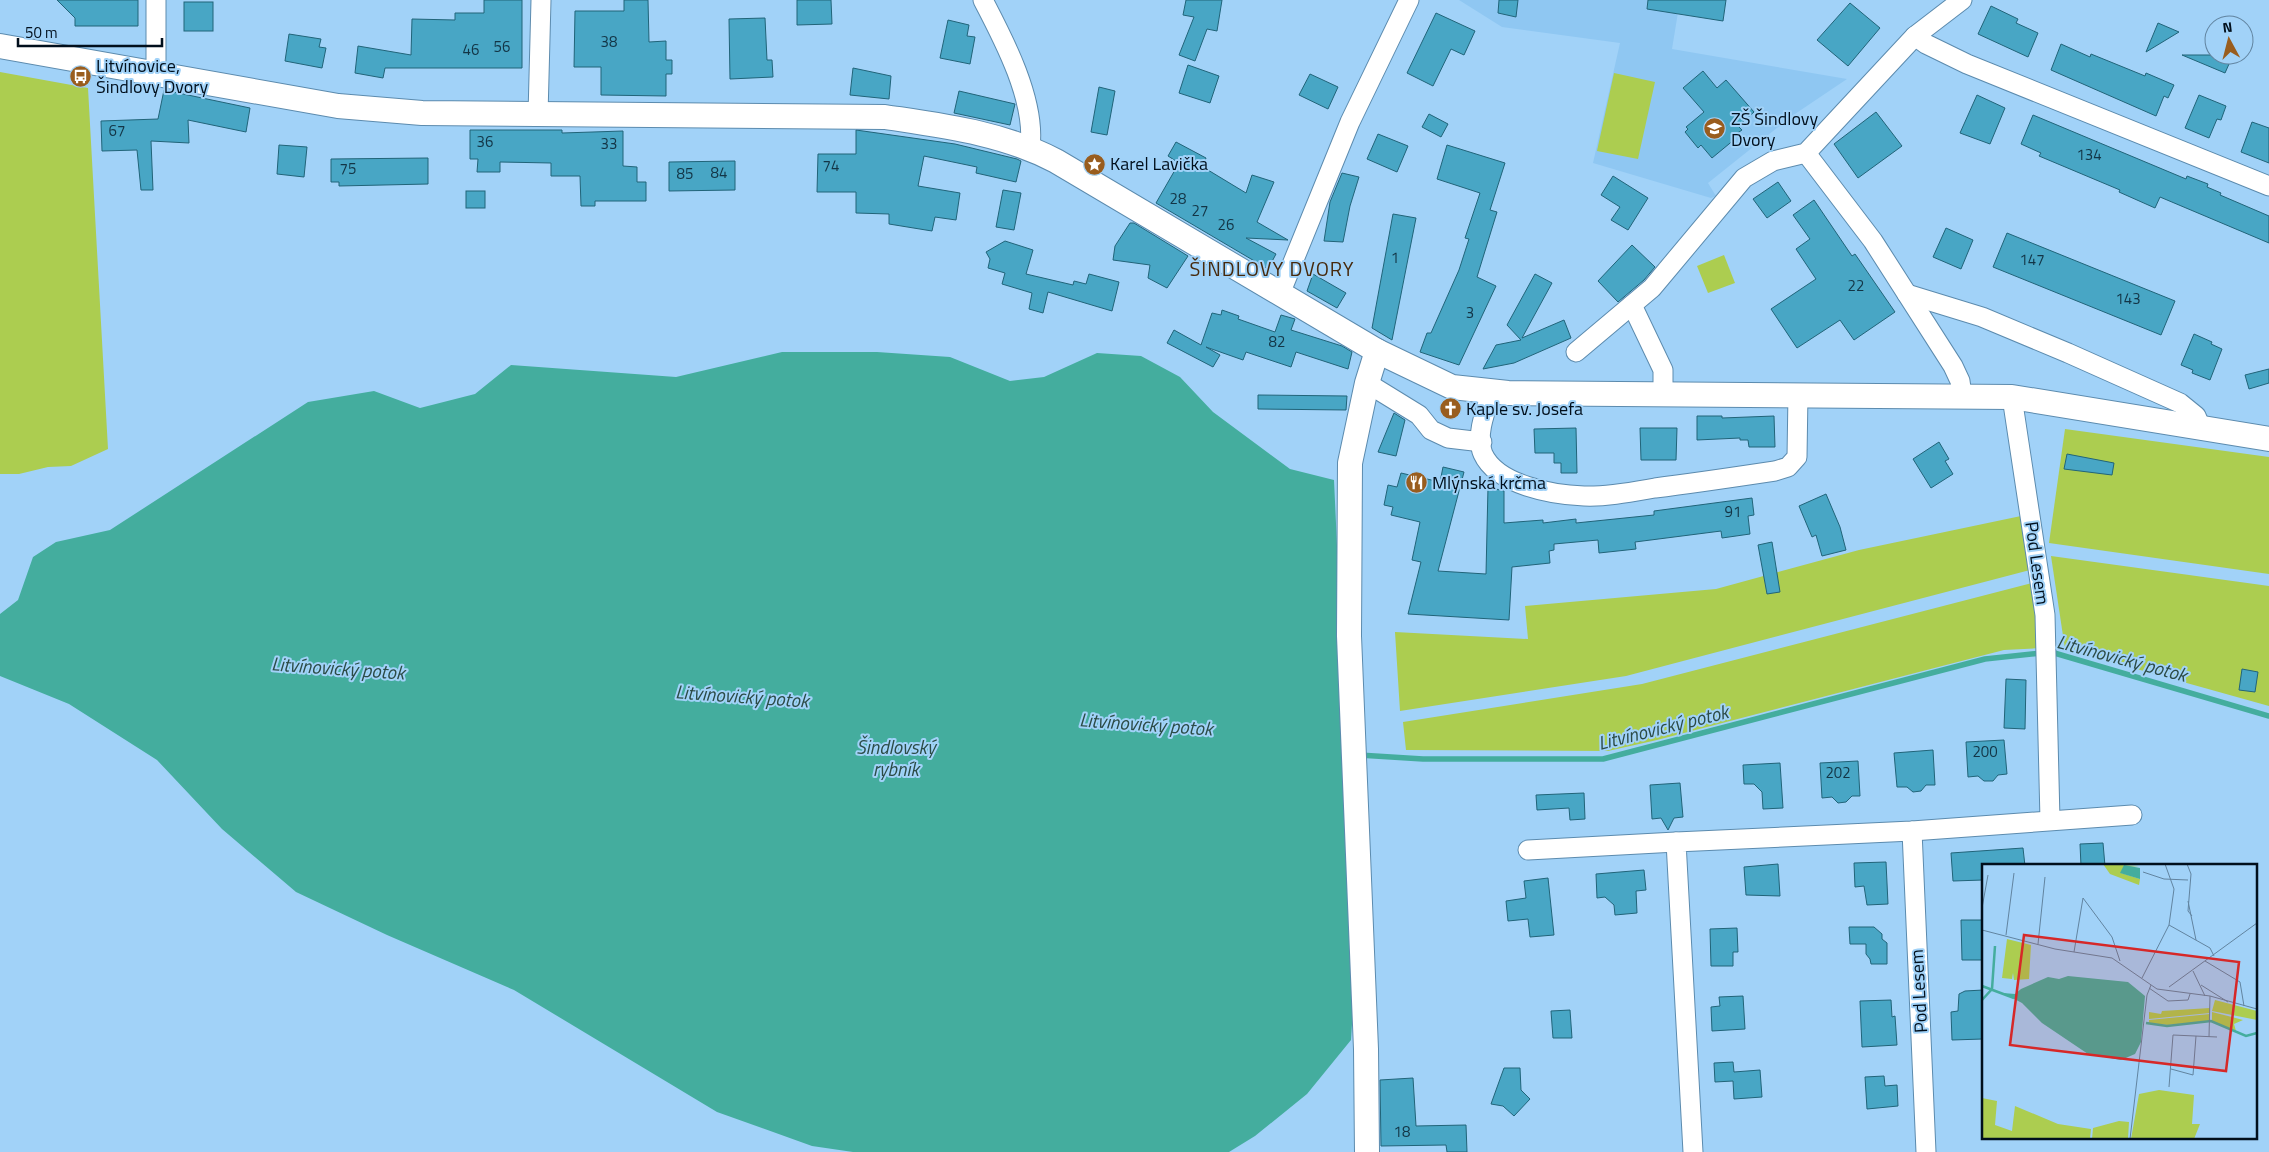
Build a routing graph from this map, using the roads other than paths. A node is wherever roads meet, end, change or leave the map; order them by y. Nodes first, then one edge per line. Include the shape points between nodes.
1 (156, 0) edge
2 (541, 0) edge
3 (983, 0) edge
4 (1409, 0) edge
5 (1962, 0) edge
6 (1915, 36) junction
7 (0, 46) edge
8 (156, 73) junction
9 (538, 115) junction
10 (1030, 147) junction
11 (1806, 153) junction
12 (2269, 186) edge
13 (1280, 294) junction
14 (1907, 294) junction
15 (1632, 305) junction
16 (1377, 351) junction
17 (1576, 352) dead end
18 (1367, 384) junction
19 (1492, 391) junction
20 (1663, 394) junction
21 (1798, 394) junction
22 (1962, 396) junction
23 (2012, 397) junction
24 (2202, 430) junction
25 (2269, 439) edge
26 (1482, 442) junction
27 (2132, 815) dead end
28 (2050, 820) junction
29 (1912, 831) junction
30 (1676, 842) junction
31 (1528, 850) dead end
32 (1367, 1152) edge
33 (1693, 1152) edge
34 (1926, 1152) edge

1 - 8 street
2 - 9 street
3 - 10 street via 1010,50 1031,123
4 - 13 street via 1350,122
5 - 6 street
6 - 11 street
6 - 12 street via 1967,64
7 - 8 street
8 - 9 street via 338,106 422,113
9 - 10 street via 885,117 946,126
10 - 13 street
11 - 14 street
11 - 15 street via 1773,161 1744,178 1652,288
13 - 16 street
14 - 22 street via 1953,366
14 - 24 street via 1982,317 2172,400 2196,416
15 - 17 street
15 - 20 street via 1663,370
16 - 18 street
16 - 19 street via 1452,387
18 - 26 street via 1419,415 1431,430 1448,438
18 - 32 street via 1350,462 1349,636 1366,1049
19 - 20 street
19 - 26 street via 1481,434
20 - 21 street
21 - 22 street
21 - 26 street via 1797,457 1788,467 1775,471 1584,496 1553,492 1502,476 1482,453
22 - 23 street
23 - 24 street
23 - 28 street, Pod Lesem via 2044,615
24 - 25 street
27 - 28 street
28 - 29 street
29 - 30 street
29 - 34 street, Pod Lesem
30 - 31 street
30 - 33 street

